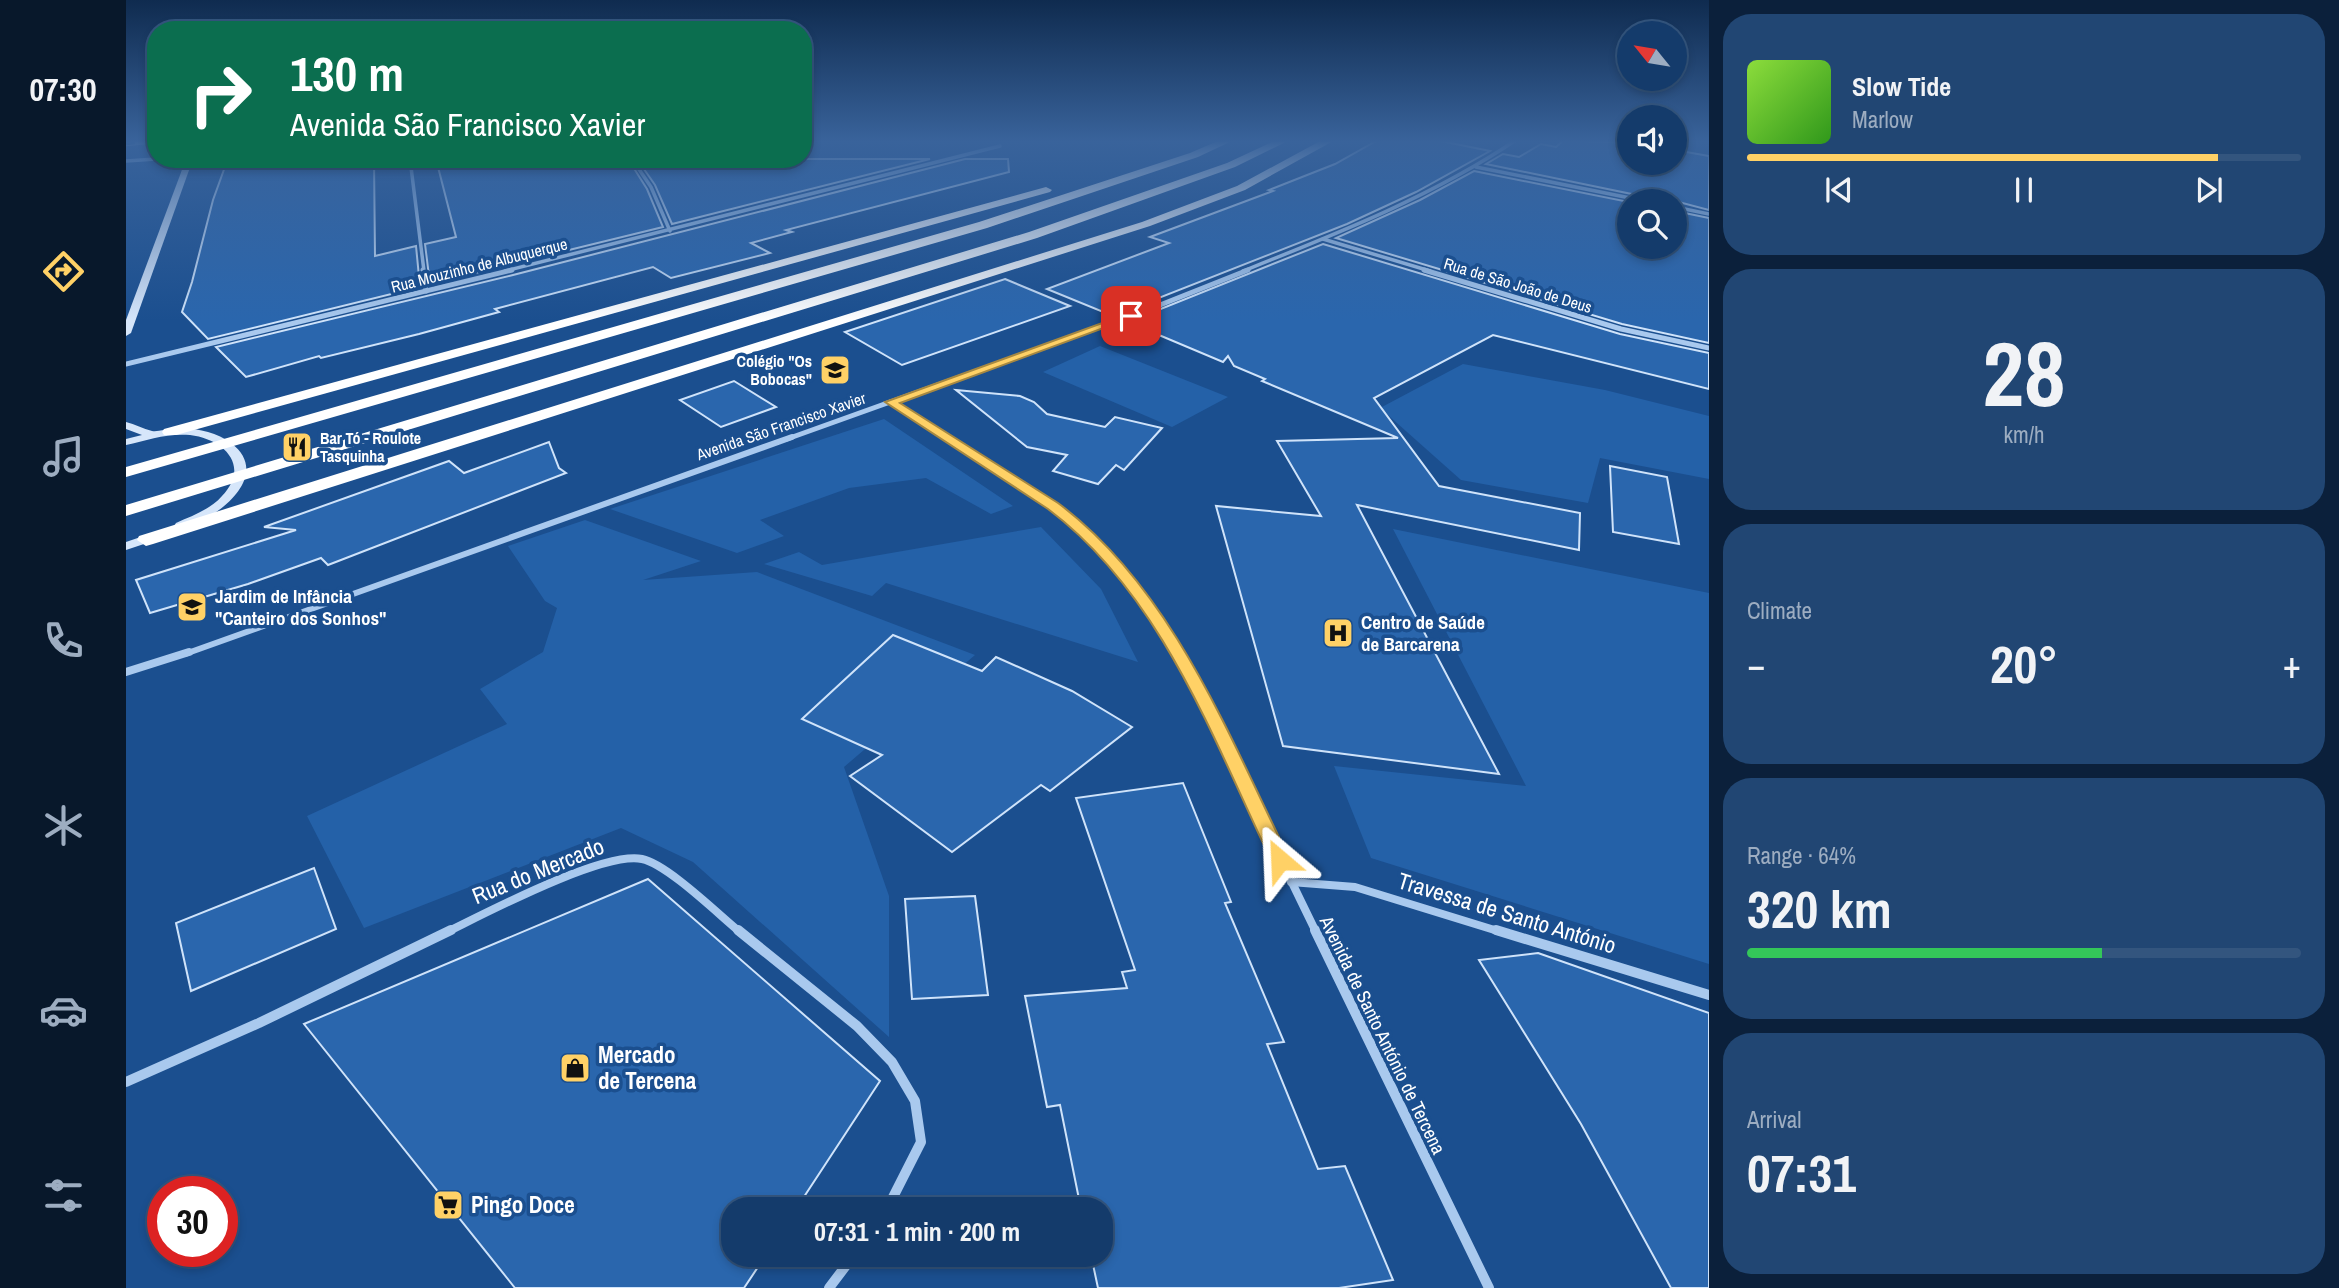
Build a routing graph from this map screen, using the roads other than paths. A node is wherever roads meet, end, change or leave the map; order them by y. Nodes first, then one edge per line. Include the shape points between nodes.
1 (175, 200) edge
2 (415, 200) edge
3 (657, 200) edge
4 (790, 200) edge
5 (1008, 200) edge
6 (1058, 200) edge
7 (1132, 200) edge
8 (1209, 200) edge
9 (1405, 200) edge
10 (1687, 209) edge
11 (1709, 214) edge
12 (670, 231) junction
13 (1322, 239) junction
14 (426, 291) junction
15 (126, 333) edge
16 (1709, 348) edge
17 (126, 363) edge
18 (891, 402) junction
19 (126, 425) edge
20 (170, 432) junction
21 (152, 435) junction
22 (126, 442) edge
23 (126, 472) edge
24 (126, 511) edge
25 (146, 540) junction
26 (126, 546) edge
27 (126, 672) edge
28 (1291, 882) junction
29 (1709, 995) edge
30 (126, 1082) edge
31 (893, 1197) edge
32 (845, 1267) edge
33 (829, 1288) edge
34 (1489, 1288) edge

1 - 15 street
2 - 14 street
3 - 12 street
4 - 12 street, Rua Mouzinho de Albuquerque
5 - 20 highway
6 - 23 highway
7 - 24 highway via 1033,235
8 - 25 highway via 1146,224
9 - 13 street, Avenida São Francisco Xavier
10 - 11 street
12 - 14 street, Rua Mouzinho de Albuquerque
13 - 16 street, Rua de São João de Deus via 1620,329
13 - 18 street, Avenida São Francisco Xavier via 1155,307
14 - 17 street, Rua Mouzinho de Albuquerque
18 - 27 street, Avenida São Francisco Xavier
18 - 28 street, Avenida de Santo António de Tercena via 1072,520 1127,578 1156,616 1210,715
19 - 21 street
20 - 21 street
20 - 25 street via 211,436 230,446 242,470 229,497 213,509
21 - 22 street
25 - 26 street
28 - 29 street, Travessa de Santo António via 1355,887
28 - 34 street, Avenida de Santo António de Tercena
30 - 31 street, Rua do Mercado via 523,895 601,863 640,858 658,865 846,1017 892,1062 915,1101 921,1142
32 - 33 street

